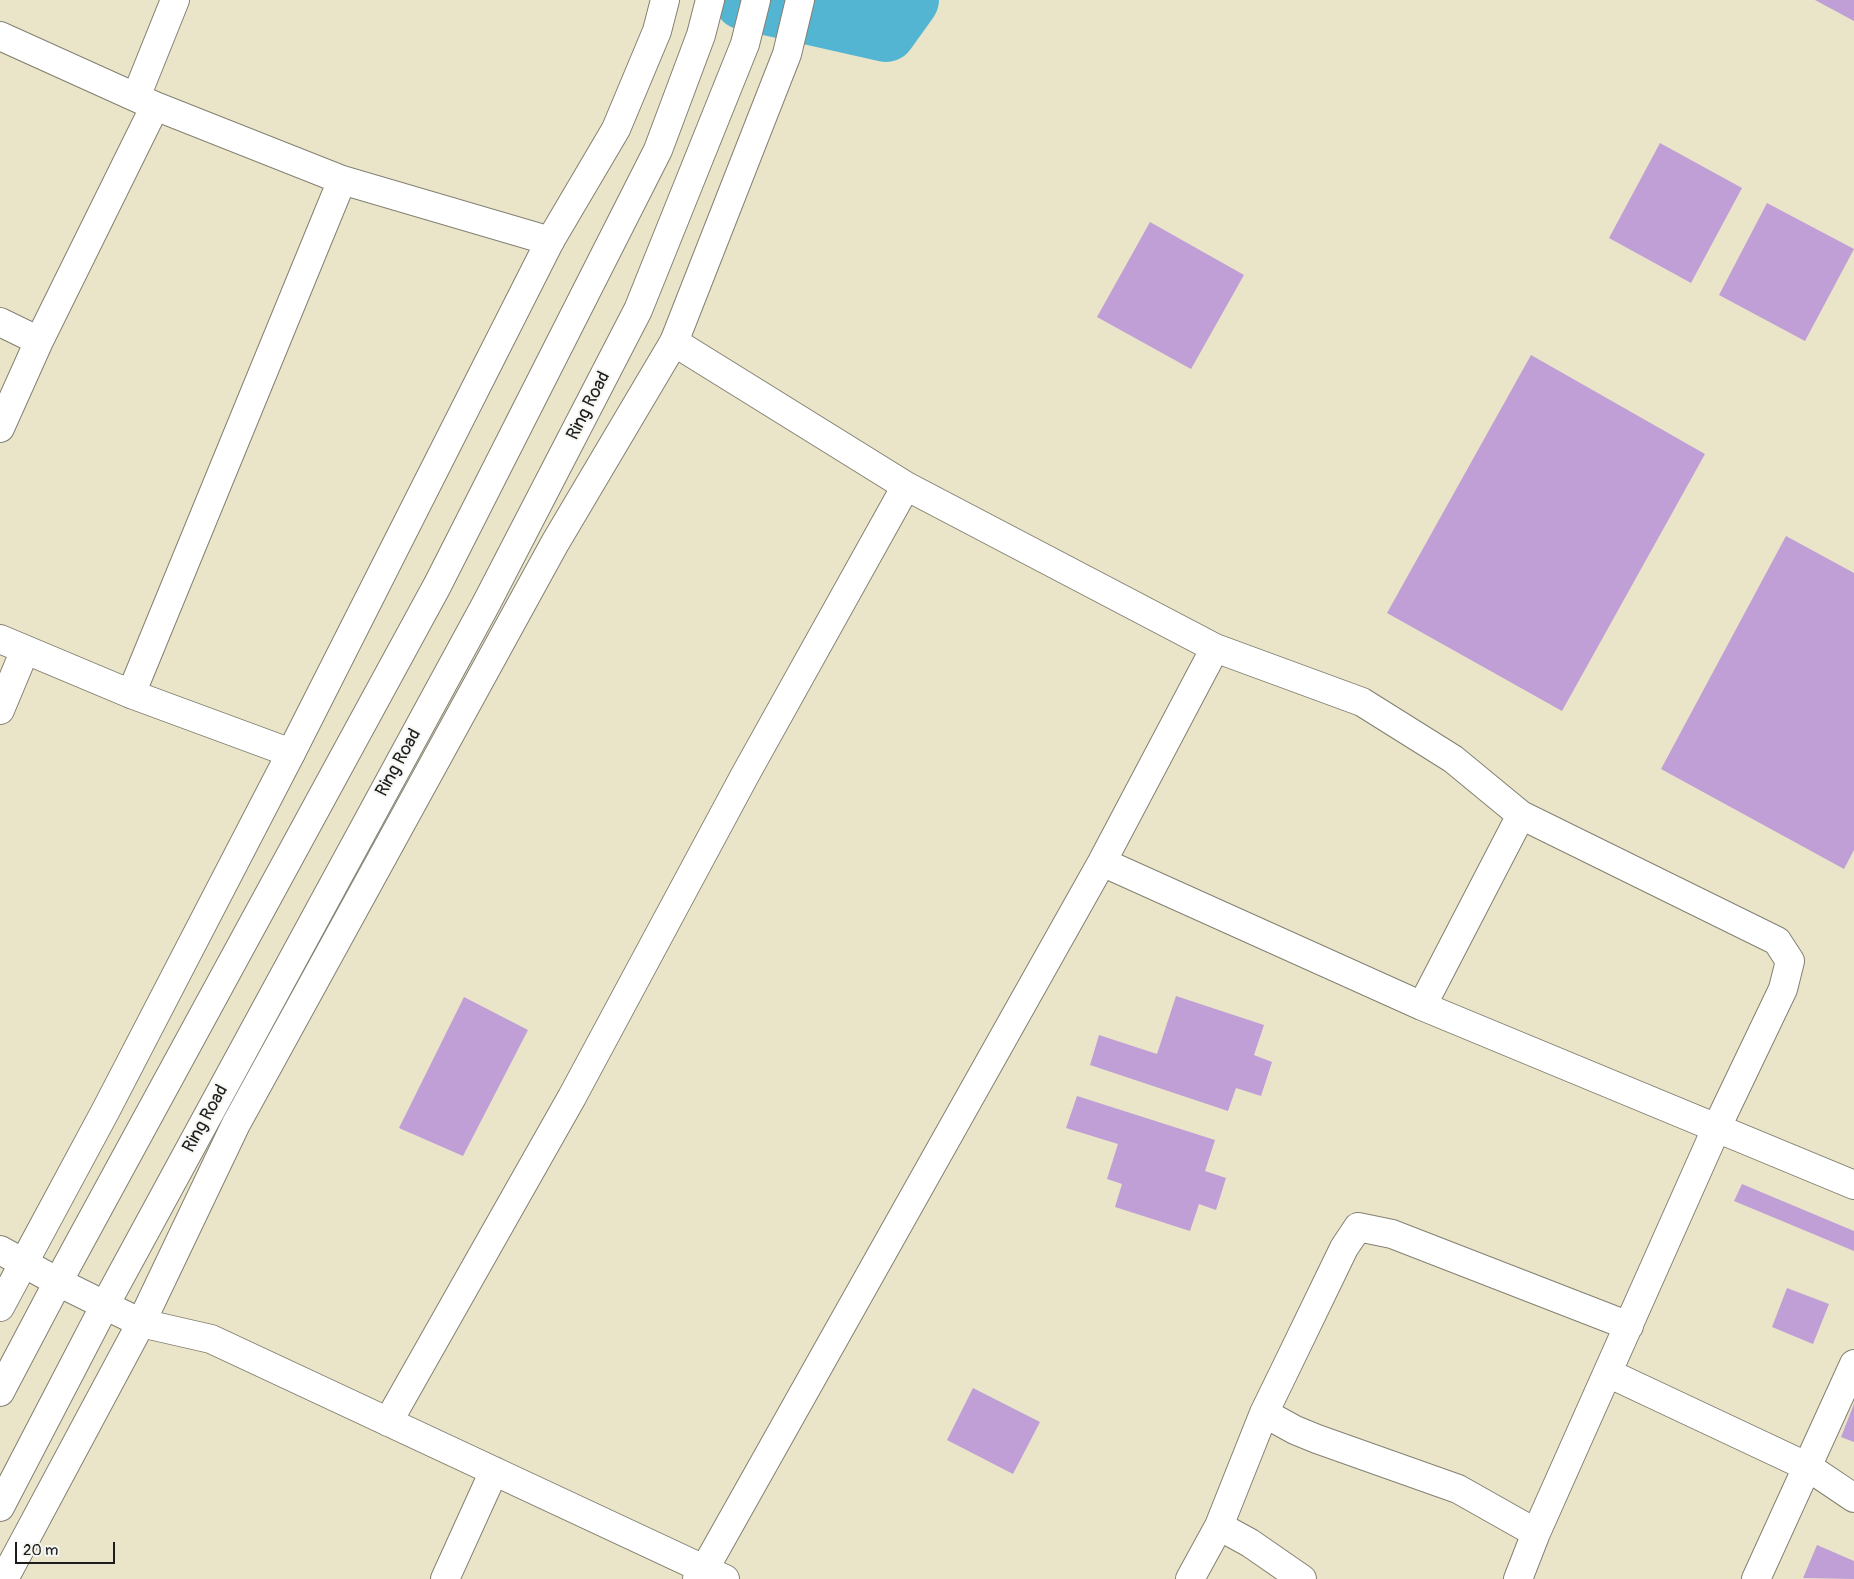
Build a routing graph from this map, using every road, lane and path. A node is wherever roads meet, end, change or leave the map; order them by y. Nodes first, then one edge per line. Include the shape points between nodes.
1 (175, 0) edge
2 (665, 0) edge
3 (710, 0) edge
4 (756, 0) edge
5 (800, 0) edge
6 (0, 36) edge
7 (146, 101) junction
8 (342, 180) junction
9 (550, 241) junction
10 (0, 322) edge
11 (39, 341) junction
12 (674, 342) junction
13 (0, 428) edge
14 (906, 486) junction
15 (0, 639) edge
16 (1215, 648) junction
17 (25, 650) junction
18 (131, 694) junction
19 (0, 710) edge
20 (291, 753) junction
21 (1521, 815) junction
22 (1102, 862) junction
23 (1422, 1006) junction
24 (1716, 1129) junction
25 (1854, 1185) edge
26 (12, 1256) edge
27 (58, 1282) junction
28 (105, 1305) junction
29 (0, 1307) edge
30 (141, 1323) junction
31 (1629, 1326) junction
32 (1854, 1364) edge
33 (1608, 1373) junction
34 (0, 1392) edge
35 (1264, 1413) junction
36 (388, 1422) junction
37 (1808, 1467) junction
38 (494, 1471) junction
39 (1854, 1498) edge
40 (0, 1508) edge
41 (1219, 1526) junction
42 (1536, 1533) junction
43 (709, 1576) edge
44 (4, 1579) edge
45 (445, 1579) edge
46 (1190, 1579) edge
47 (1302, 1579) edge
48 (1518, 1579) edge
49 (1756, 1579) edge

1 - 7 main road
2 - 9 main road via 658,31 616,129
3 - 27 main road via 701,35 658,150 437,586
4 - 28 main road, Ring Road via 745,44 638,310 486,604
5 - 12 main road via 787,54
6 - 7 main road
7 - 8 main road
7 - 11 main road
8 - 9 main road
8 - 18 main road
9 - 20 main road
10 - 11 main road
11 - 13 main road
12 - 14 main road
12 - 30 main road via 556,542 236,1124
14 - 16 main road
14 - 36 main road via 745,775 572,1097
15 - 17 main road
16 - 21 main road via 1362,702 1453,759
16 - 22 main road
17 - 18 main road
17 - 19 main road
18 - 20 main road
20 - 26 main road via 106,1110
21 - 23 main road
21 - 24 main road via 1777,941 1786,954 1790,961 1783,989
22 - 23 main road
22 - 43 main road
23 - 24 main road
24 - 25 main road
24 - 31 main road
26 - 27 main road
26 - 29 main road
27 - 28 main road
27 - 34 main road
28 - 30 main road
28 - 40 main road, Ring Road
30 - 36 main road via 211,1339
30 - 44 main road
31 - 33 main road
31 - 35 main road via 1392,1234 1358,1227 1344,1248
32 - 37 main road
33 - 37 main road
33 - 42 main road
35 - 41 main road
35 - 42 main road via 1317,1439 1458,1489
36 - 38 main road
37 - 39 main road
37 - 49 main road
38 - 43 main road
38 - 45 main road
41 - 46 main road
41 - 47 main road via 1250,1542
42 - 48 main road

